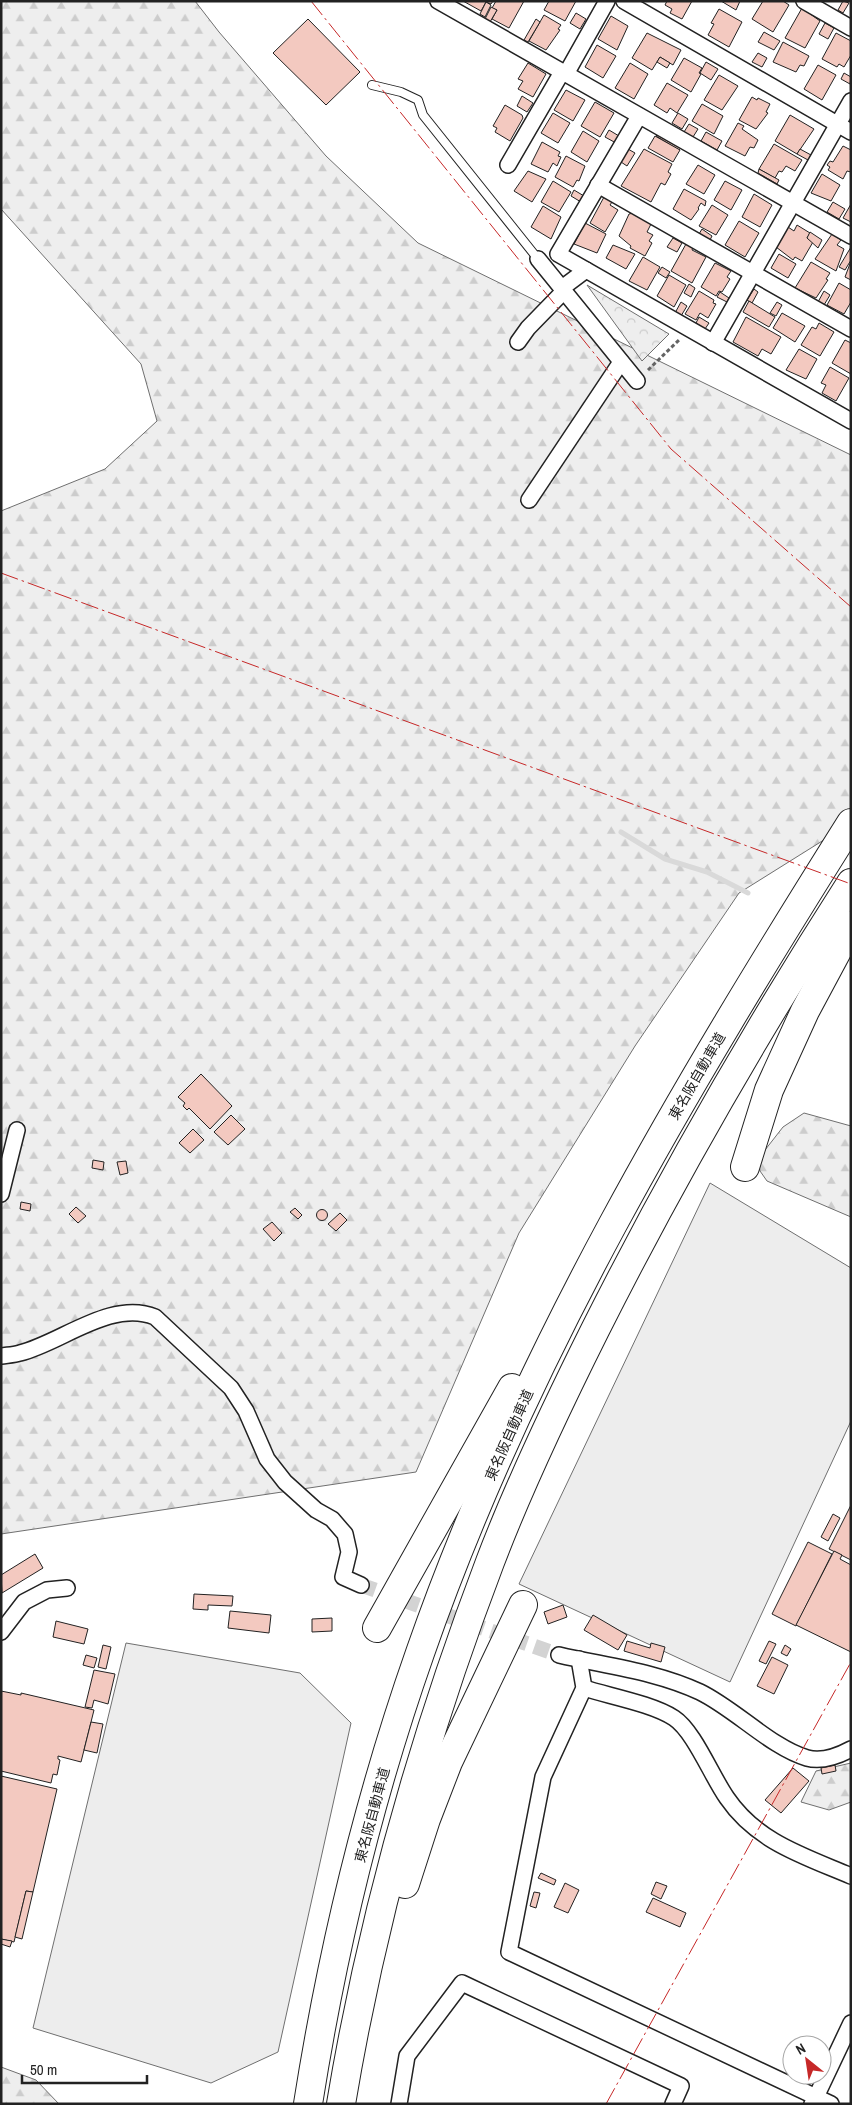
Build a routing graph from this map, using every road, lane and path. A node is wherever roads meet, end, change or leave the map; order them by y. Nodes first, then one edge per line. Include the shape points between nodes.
1 (438, 1) edge
2 (607, 1) edge
3 (624, 1) edge
4 (804, 1) edge
5 (851, 28) edge
6 (564, 73) junction
7 (372, 85) dead end
8 (851, 101) edge
9 (640, 116) junction
10 (837, 125) junction
11 (851, 132) edge
12 (508, 165) dead end
13 (598, 185) junction
14 (794, 203) junction
15 (851, 236) edge
16 (538, 259) joint
17 (586, 270) junction
18 (753, 273) junction
19 (563, 290) junction
20 (851, 328) edge
21 (691, 330) junction
22 (518, 342) dead end
23 (713, 343) junction
24 (621, 362) junction
25 (637, 381) joint
26 (851, 421) edge
27 (528, 500) dead end
28 (851, 823) edge
29 (851, 883) edge
30 (851, 925) edge
31 (17, 1130) dead end
32 (650, 1155) junction
33 (745, 1167) dead end
34 (1, 1194) edge
35 (1, 1356) edge
36 (360, 1585) tunnel mouth
37 (67, 1588) dead end
38 (523, 1605) dead end
39 (377, 1628) dead end
40 (1, 1632) edge
41 (559, 1655) tunnel mouth
42 (578, 1659) junction
43 (584, 1688) junction
44 (851, 1749) edge
45 (851, 1876) edge
46 (851, 2023) edge
47 (342, 2097) edge
48 (814, 2100) edge
49 (308, 2104) edge
50 (400, 2104) edge
51 (673, 2104) edge
52 (831, 2104) edge

1 - 6 street
2 - 6 street
3 - 10 street
4 - 5 street
6 - 9 street
6 - 12 street
7 - 16 lane via 418,100 423,115
8 - 10 street
9 - 13 street
9 - 14 street
10 - 11 street
10 - 14 street
13 - 17 street via 558,254
13 - 18 street
14 - 15 street
14 - 18 street
16 - 19 street
17 - 19 street
17 - 21 street
18 - 20 street
18 - 23 street
19 - 22 street
19 - 24 street
21 - 23 street
21 - 25 path
23 - 26 street
24 - 25 street
24 - 27 street
28 - 32 highway, 東名阪自動車道
29 - 47 highway via 677,1174 624,1272 530,1465 491,1560 417,1770 363,1984
30 - 33 highway via 805,1011 769,1090
31 - 34 street
32 - 39 highway via 611,1215
32 - 49 highway, 東名阪自動車道 via 594,1258 507,1438 420,1654 358,1864 331,1981
35 - 36 street via 22,1353 104,1319 134,1312 155,1317 231,1388 267,1458 285,1482 316,1510 332,1519 345,1534 349,1552 343,1577
37 - 40 street via 47,1590 24,1602
38 - 47 highway via 448,1762 426,1819
41 - 42 street
42 - 43 street
42 - 44 street via 601,1662 699,1692 724,1705 791,1752 808,1758 829,1758
43 - 45 street via 674,1718 688,1733 726,1797 751,1826 776,1844
43 - 48 street via 543,1777 509,1952
46 - 48 street
48 - 52 street
50 - 51 street via 407,2056 462,1983 681,2086

